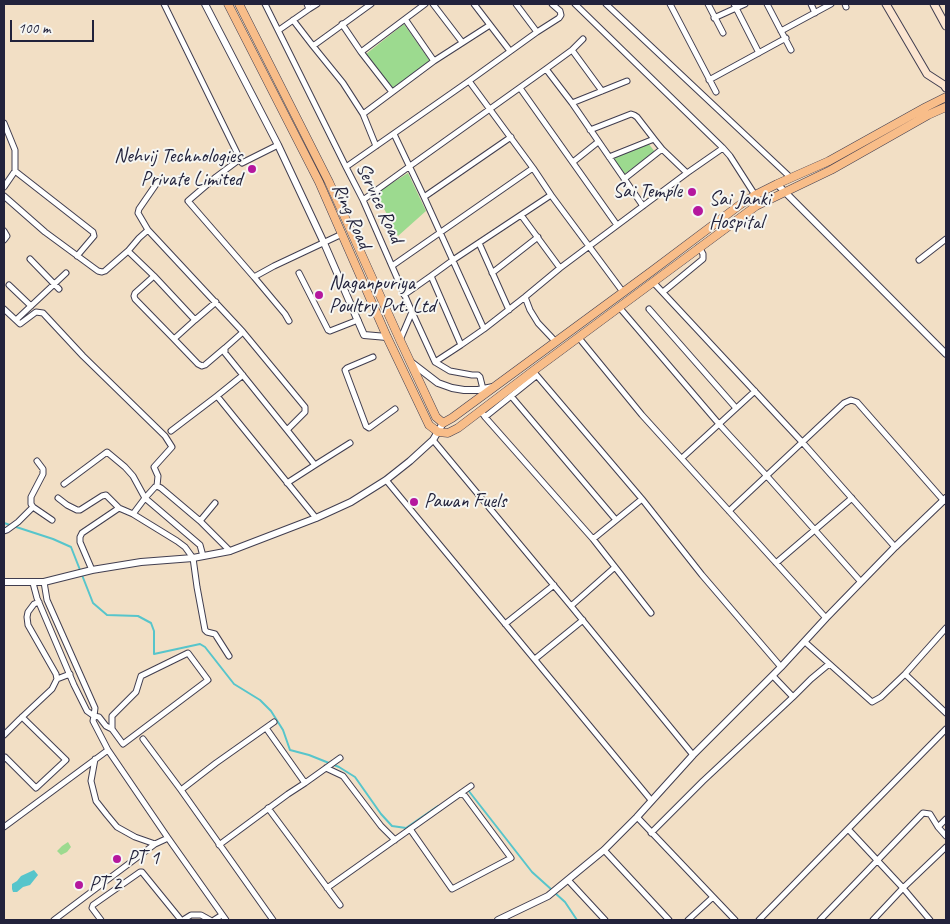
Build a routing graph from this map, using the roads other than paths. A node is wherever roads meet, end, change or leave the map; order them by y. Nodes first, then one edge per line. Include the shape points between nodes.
1 (164, 4) edge
2 (205, 4) edge
3 (228, 4) edge
4 (240, 4) edge
5 (265, 4) edge
6 (317, 4) edge
7 (371, 4) edge
8 (425, 4) edge
9 (433, 4) edge
10 (474, 4) edge
11 (516, 4) edge
12 (552, 4) edge
13 (575, 4) edge
14 (606, 4) edge
15 (670, 4) edge
16 (708, 4) edge
17 (745, 4) edge
18 (767, 4) edge
19 (810, 4) edge
20 (831, 4) edge
21 (886, 4) edge
22 (934, 4) edge
23 (308, 6) edge
24 (735, 6) edge
25 (815, 12) junction
26 (714, 18) junction
27 (405, 19) junction
28 (293, 20) junction
29 (342, 24) junction
30 (490, 25) junction
31 (946, 26) edge
32 (278, 30) junction
33 (781, 31) junction
34 (537, 32) junction
35 (723, 33) dead end
36 (786, 38) junction
37 (584, 39) dead end
38 (462, 42) junction
39 (313, 46) junction
40 (572, 50) junction
41 (792, 50) dead end
42 (361, 52) junction
43 (510, 52) junction
44 (759, 53) junction
45 (434, 61) junction
46 (546, 68) junction
47 (709, 80) junction
48 (469, 81) junction
49 (627, 81) dead end
50 (520, 88) junction
51 (946, 88) edge
52 (602, 91) junction
53 (392, 92) junction
54 (716, 92) dead end
55 (946, 97) edge
56 (572, 103) junction
57 (946, 107) edge
58 (490, 109) junction
59 (363, 114) junction
60 (4, 123) edge
61 (590, 130) junction
62 (394, 134) junction
63 (511, 137) junction
64 (654, 140) junction
65 (598, 142) junction
66 (278, 145) junction
67 (376, 146) junction
68 (723, 148) junction
69 (662, 149) junction
70 (609, 156) junction
71 (240, 160) junction
72 (573, 162) junction
73 (410, 166) junction
74 (346, 167) junction
75 (533, 168) junction
76 (15, 171) junction
77 (687, 173) junction
78 (791, 178) junction
79 (624, 179) junction
80 (159, 180) dead end
81 (777, 184) junction
82 (4, 187) edge
83 (785, 192) junction
84 (551, 195) junction
85 (755, 195) junction
86 (4, 196) edge
87 (424, 197) junction
88 (363, 200) junction
89 (644, 206) junction
90 (521, 214) junction
91 (617, 225) junction
92 (148, 230) junction
93 (4, 231) edge
94 (440, 232) junction
95 (342, 234) junction
96 (538, 237) junction
97 (946, 239) edge
98 (4, 240) edge
99 (324, 243) junction
100 (479, 243) junction
101 (589, 247) junction
102 (699, 247) junction
103 (128, 251) junction
104 (77, 256) junction
105 (30, 259) dead end
106 (453, 260) junction
107 (918, 260) dead end
108 (392, 266) junction
109 (560, 268) junction
110 (66, 273) dead end
111 (299, 273) dead end
112 (492, 273) junction
113 (154, 276) junction
114 (431, 276) junction
115 (254, 277) junction
116 (653, 282) junction
117 (9, 285) dead end
118 (57, 287) junction
119 (623, 292) junction
120 (663, 292) junction
121 (404, 295) junction
122 (525, 297) junction
123 (216, 302) junction
124 (31, 306) junction
125 (619, 307) junction
126 (4, 309) edge
127 (650, 309) dead end
128 (509, 310) junction
129 (412, 312) junction
130 (16, 320) junction
131 (195, 320) junction
132 (358, 320) junction
133 (289, 321) dead end
134 (484, 329) junction
135 (243, 332) junction
136 (386, 337) junction
137 (579, 338) junction
138 (174, 339) junction
139 (400, 340) junction
140 (555, 341) junction
141 (462, 345) junction
142 (225, 348) junction
143 (946, 354) edge
144 (373, 357) dead end
145 (409, 360) junction
146 (435, 362) junction
147 (535, 373) junction
148 (243, 375) junction
149 (493, 387) junction
150 (483, 389) junction
151 (755, 391) junction
152 (217, 396) junction
153 (511, 396) junction
154 (736, 408) junction
155 (395, 409) dead end
156 (483, 414) junction
157 (443, 423) junction
158 (719, 424) junction
159 (287, 430) junction
160 (171, 431) dead end
161 (438, 432) junction
162 (432, 440) junction
163 (350, 443) dead end
164 (803, 443) junction
165 (682, 458) junction
166 (37, 461) dead end
167 (315, 465) junction
168 (766, 475) junction
169 (386, 480) junction
170 (287, 482) junction
171 (64, 484) dead end
172 (157, 486) junction
173 (58, 498) dead end
174 (145, 498) junction
175 (852, 498) junction
176 (642, 499) junction
177 (945, 500) edge
178 (215, 503) dead end
179 (34, 508) junction
180 (119, 508) junction
181 (729, 510) junction
182 (133, 514) junction
183 (316, 518) junction
184 (52, 520) dead end
185 (616, 520) junction
186 (200, 521) junction
187 (815, 530) junction
188 (4, 531) edge
189 (593, 539) junction
190 (895, 547) junction
191 (230, 551) junction
192 (203, 556) junction
193 (193, 558) junction
194 (776, 563) junction
195 (616, 567) junction
196 (91, 570) junction
197 (4, 582) edge
198 (34, 582) junction
199 (44, 582) junction
200 (861, 582) junction
201 (554, 584) junction
202 (39, 602) junction
203 (571, 606) junction
204 (651, 613) dead end
205 (826, 618) junction
206 (583, 620) junction
207 (505, 624) junction
208 (946, 628) edge
209 (805, 642) junction
210 (229, 656) dead end
211 (534, 659) junction
212 (829, 664) junction
213 (781, 667) junction
214 (70, 674) junction
215 (905, 674) junction
216 (773, 676) junction
217 (57, 680) junction
218 (793, 697) junction
219 (946, 713) edge
220 (94, 716) junction
221 (22, 717) junction
222 (274, 722) dead end
223 (266, 728) junction
224 (112, 729) junction
225 (946, 729) edge
226 (4, 735) edge
227 (143, 739) dead end
228 (108, 750) junction
229 (693, 755) junction
230 (4, 757) edge
231 (95, 758) junction
232 (340, 758) dead end
233 (329, 766) junction
234 (305, 783) junction
235 (181, 790) junction
236 (651, 800) junction
237 (268, 808) junction
238 (637, 817) junction
239 (946, 819) edge
240 (4, 827) edge
241 (938, 827) junction
242 (410, 829) junction
243 (848, 829) junction
244 (651, 833) junction
245 (946, 836) edge
246 (168, 838) junction
247 (395, 840) junction
248 (155, 844) junction
249 (219, 845) junction
250 (946, 847) edge
251 (604, 850) junction
252 (877, 861) junction
253 (568, 880) junction
254 (327, 888) junction
255 (903, 888) junction
256 (713, 897) junction
257 (340, 905) dead end
258 (222, 915) junction
259 (54, 920) edge
260 (101, 920) edge
261 (182, 920) edge
262 (210, 920) edge
263 (214, 920) edge
264 (226, 920) edge
265 (274, 920) edge
266 (498, 920) edge
267 (605, 920) edge
268 (669, 920) edge
269 (688, 920) edge
270 (735, 920) edge
271 (760, 920) edge
272 (820, 920) edge
273 (873, 920) edge
274 (930, 920) edge

1 - 71 street
2 - 66 street
3 - 95 main road, Ring Road
4 - 139 main road, Ring Road via 329,182
5 - 32 street, Service Road
6 - 23 street
7 - 29 street
8 - 27 street
9 - 38 street
10 - 30 street
11 - 34 street
12 - 34 street via 561,15
13 - 68 street
14 - 78 street
15 - 47 street
16 - 26 street
17 - 24 street
18 - 33 street
19 - 25 street
20 - 25 street
21 - 51 main road via 927,74
22 - 31 main road
23 - 28 street
24 - 26 street
24 - 44 street
25 - 33 street
26 - 35 street
27 - 42 street
27 - 45 street
28 - 32 street
28 - 39 street
29 - 39 street
29 - 42 street
30 - 38 street
30 - 43 street
32 - 74 street, Service Road
33 - 36 street
34 - 43 street
36 - 41 street
36 - 44 street
37 - 40 street
38 - 45 street
39 - 59 street via 343,82
40 - 46 street
40 - 52 street
42 - 53 street
43 - 48 street
44 - 47 street
45 - 53 street
46 - 50 street
46 - 56 street
47 - 54 street
48 - 58 street
48 - 62 street
49 - 52 street
50 - 58 street
50 - 72 street
52 - 56 street
53 - 59 street
55 - 78 main road via 829,161
56 - 61 street
57 - 83 main road
58 - 63 street
58 - 73 street
59 - 67 street
60 - 76 street via 15,150
61 - 64 street via 631,114 637,117
61 - 65 street
62 - 67 street
62 - 73 street
63 - 75 street
63 - 87 street
64 - 69 street
64 - 70 street
65 - 70 street
65 - 72 street
66 - 71 street via 242,163
66 - 99 street
67 - 74 street
68 - 77 street
68 - 85 street
69 - 77 street
69 - 79 street
70 - 79 street
71 - 115 street via 188,201
72 - 91 street
73 - 87 street
73 - 88 street
74 - 88 street, Service Road
75 - 84 street
75 - 94 street
76 - 82 street
76 - 104 street via 93,232 94,236
77 - 89 street
78 - 81 main road
79 - 89 street
80 - 92 street via 138,213
81 - 83 street
81 - 85 main road
83 - 102 main road via 756,206
83 - 143 street
84 - 90 street
84 - 101 street
85 - 119 main road
86 - 104 street
87 - 94 street
88 - 108 street, Service Road
89 - 91 street
90 - 96 street
90 - 100 street
91 - 101 street
92 - 103 street
92 - 123 street
93 - 98 street
94 - 106 street
94 - 108 street
95 - 99 street
95 - 136 main road, Ring Road
96 - 109 street
96 - 112 street
97 - 107 street
99 - 115 street
99 - 132 street
100 - 106 street
100 - 112 street
101 - 109 street
101 - 119 street
102 - 116 main road
102 - 120 street via 703,258
103 - 104 street via 102,272
103 - 113 street
105 - 118 street
106 - 114 street
106 - 134 street
108 - 121 street, Service Road
109 - 122 street
110 - 118 street
111 - 132 street via 328,330
112 - 128 street
113 - 131 street
113 - 138 street via 134,296
114 - 121 street
114 - 141 street
115 - 133 street
116 - 120 street
116 - 125 main road
117 - 124 street
118 - 124 street
119 - 140 main road
120 - 151 street
121 - 129 street, Service Road
122 - 128 street
122 - 140 street via 538,323
123 - 131 street
123 - 135 street
124 - 130 street
125 - 137 main road
125 - 158 street
126 - 130 street
127 - 154 street
128 - 134 street
129 - 139 street
129 - 146 street, Service Road
130 - 172 street via 20,324 36,312 43,313 165,436 172,447 154,467 158,476
131 - 138 street
132 - 136 street via 364,335
134 - 141 street
135 - 142 street
135 - 159 street via 305,407 305,412
136 - 161 main road, Ring Road via 429,425
137 - 147 main road
137 - 165 street
138 - 142 street via 202,366
139 - 145 main road, Ring Road
140 - 149 main road
141 - 146 street
142 - 148 street via 225,353
144 - 155 street via 345,370 366,426 369,428
145 - 150 street via 438,383 464,390
145 - 157 main road, Ring Road via 436,418
146 - 150 street via 450,371 478,375
147 - 153 street
147 - 156 main road
147 - 176 street
148 - 152 street
148 - 159 street
149 - 150 street
149 - 157 main road
151 - 154 street
151 - 164 street
152 - 160 street
152 - 170 street
153 - 156 street
153 - 185 street
154 - 158 street
156 - 161 main road via 448,433
156 - 189 street
157 - 161 street
158 - 165 street
158 - 168 street
159 - 167 street
161 - 162 street
162 - 169 street
162 - 201 street
163 - 167 street
164 - 168 street
164 - 175 street
164 - 177 street via 844,404 852,400 857,402
165 - 181 street
166 - 179 street via 43,474 31,497
167 - 170 street
168 - 181 street
168 - 187 street
169 - 183 street via 351,502
169 - 207 street
170 - 183 street
171 - 174 street via 107,452 133,476
172 - 174 street
172 - 186 street
173 - 180 street via 80,510 105,495
174 - 182 street
174 - 192 street via 200,546
175 - 187 street
175 - 190 street
176 - 185 street
176 - 213 street
177 - 190 street
178 - 186 street
179 - 184 street
179 - 188 street
180 - 182 street
180 - 196 street via 80,537
181 - 194 street
182 - 193 street via 182,544
183 - 191 street
185 - 189 street
186 - 191 street
187 - 194 street
187 - 200 street
189 - 195 street
190 - 200 street
191 - 192 street
192 - 193 street
193 - 196 street
193 - 210 street via 205,630 215,634
194 - 205 street
195 - 203 street
195 - 204 street
196 - 199 street
197 - 198 street
198 - 199 street
198 - 202 street
199 - 220 street via 47,600 95,708
200 - 205 street
201 - 203 street
201 - 207 street
202 - 214 street
202 - 217 street via 26,617
203 - 206 street
205 - 209 street
206 - 211 street
206 - 229 street
207 - 211 street
208 - 215 street
209 - 212 street
209 - 213 street
211 - 236 street
212 - 215 street via 872,702
212 - 218 street
213 - 216 street
214 - 217 street
214 - 220 street via 87,711
215 - 219 street
216 - 218 street
216 - 229 street
217 - 221 street via 52,689
218 - 244 street
220 - 224 street via 99,716
220 - 228 street via 93,721
221 - 226 street
221 - 230 street via 66,760 36,788
222 - 223 street
223 - 234 street
223 - 235 street
224 - 224 street via 112,716 136,692 141,676 188,653 208,680 123,744
225 - 243 street
227 - 235 street
228 - 231 street
228 - 246 street
229 - 236 street
231 - 240 street
231 - 248 street via 91,781 96,800 107,816 117,827
232 - 233 street
233 - 234 street
233 - 247 street via 343,776
234 - 237 street
235 - 249 street
236 - 238 street
237 - 249 street
237 - 254 street
238 - 244 street
238 - 251 street
239 - 241 street
241 - 245 street
241 - 252 street via 930,814 923,813
242 - 242 street via 466,789 465,796 511,858 452,889
242 - 247 street
243 - 252 street
243 - 271 street
244 - 256 street
246 - 248 street
246 - 258 street
247 - 254 street
248 - 259 street
249 - 265 street
250 - 255 street
251 - 253 street
251 - 268 street
252 - 255 street
252 - 272 street
253 - 266 street via 548,896
253 - 267 street
254 - 257 street
255 - 273 street
255 - 274 street
256 - 269 street
256 - 270 street
258 - 263 street
258 - 264 street
260 - 261 street via 93,905 142,872
261 - 262 street via 191,915 201,915

